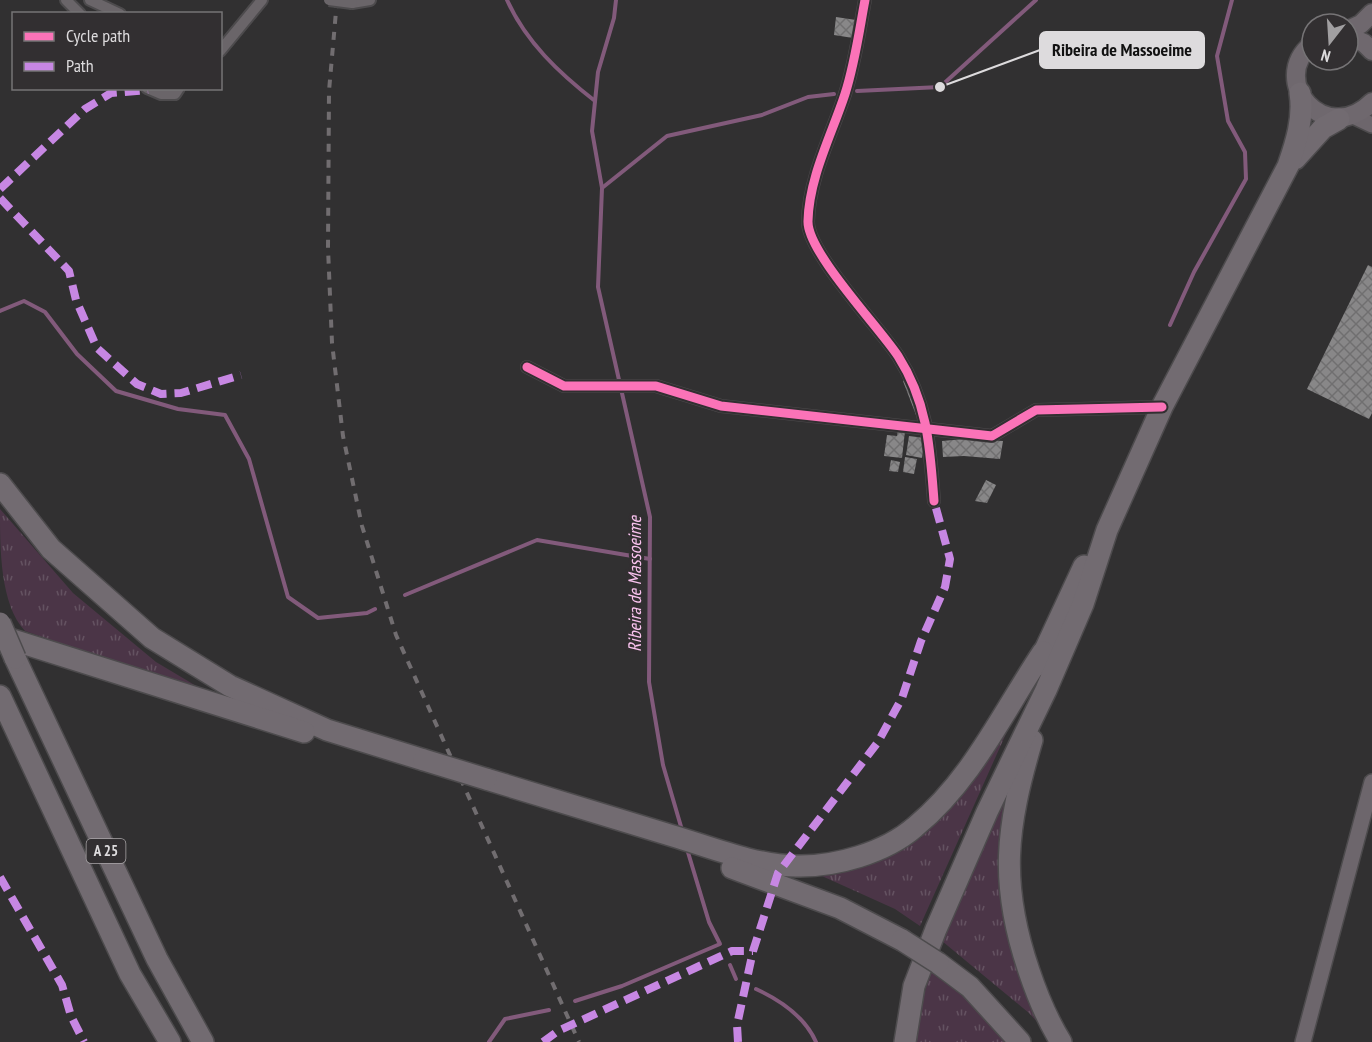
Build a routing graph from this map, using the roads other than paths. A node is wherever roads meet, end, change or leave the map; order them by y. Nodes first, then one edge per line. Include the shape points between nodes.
1 (66, 0) edge
2 (90, 0) edge
3 (262, 0) edge
4 (329, 0) edge
5 (370, 0) edge
6 (865, 0) edge
7 (78, 12) edge
8 (116, 12) edge
9 (1372, 13) edge
10 (1360, 24) edge
11 (1360, 41) edge
12 (222, 49) edge
13 (1372, 51) edge
14 (1300, 58) edge
15 (152, 90) edge
16 (178, 90) edge
17 (1300, 93) junction
18 (1372, 102) edge
19 (1346, 117) junction
20 (1372, 125) edge
21 (1288, 166) junction
22 (527, 367) dead end
23 (1162, 407) junction
24 (929, 431) junction
25 (0, 484) edge
26 (934, 501) dead end
27 (1107, 530) junction
28 (0, 623) edge
29 (0, 636) edge
30 (1043, 652) junction
31 (1046, 690) junction
32 (0, 696) edge
33 (426, 766) junction
34 (1372, 782) edge
35 (170, 1042) edge
36 (203, 1042) edge
37 (894, 1042) edge
38 (905, 1042) edge
39 (1020, 1042) edge
40 (1061, 1042) edge
41 (1303, 1042) edge

1 - 7 street
2 - 8 street
3 - 12 street
4 - 5 street, bridge
6 - 24 street via 853,69 815,178 807,222 828,264 898,357 912,382
9 - 10 highway
11 - 13 highway
14 - 17 highway
15 - 16 street via 161,94 175,94
17 - 19 highway via 1315,112
17 - 21 highway via 1297,141
18 - 19 highway
19 - 20 main road
19 - 21 highway via 1313,137
21 - 23 highway
22 - 24 street via 564,386 657,386 721,406
23 - 24 street via 1035,410 992,436
23 - 27 highway
24 - 26 street
25 - 33 highway via 51,549 152,638 230,686 327,730
27 - 30 highway via 1085,565
27 - 31 highway via 1083,604
28 - 36 highway, A 25, bridge via 157,959
29 - 33 highway
30 - 33 highway, bridge via 979,756 944,799 914,828 886,844 829,864 774,865
30 - 37 highway via 908,969 894,1023
31 - 38 highway via 1007,766 936,929 914,986
31 - 40 highway via 1021,777 1010,834 1008,877 1016,932 1034,986
32 - 35 highway, A 25 via 130,974
33 - 39 highway, bridge via 778,883 840,908 938,963 970,987
34 - 41 main road

